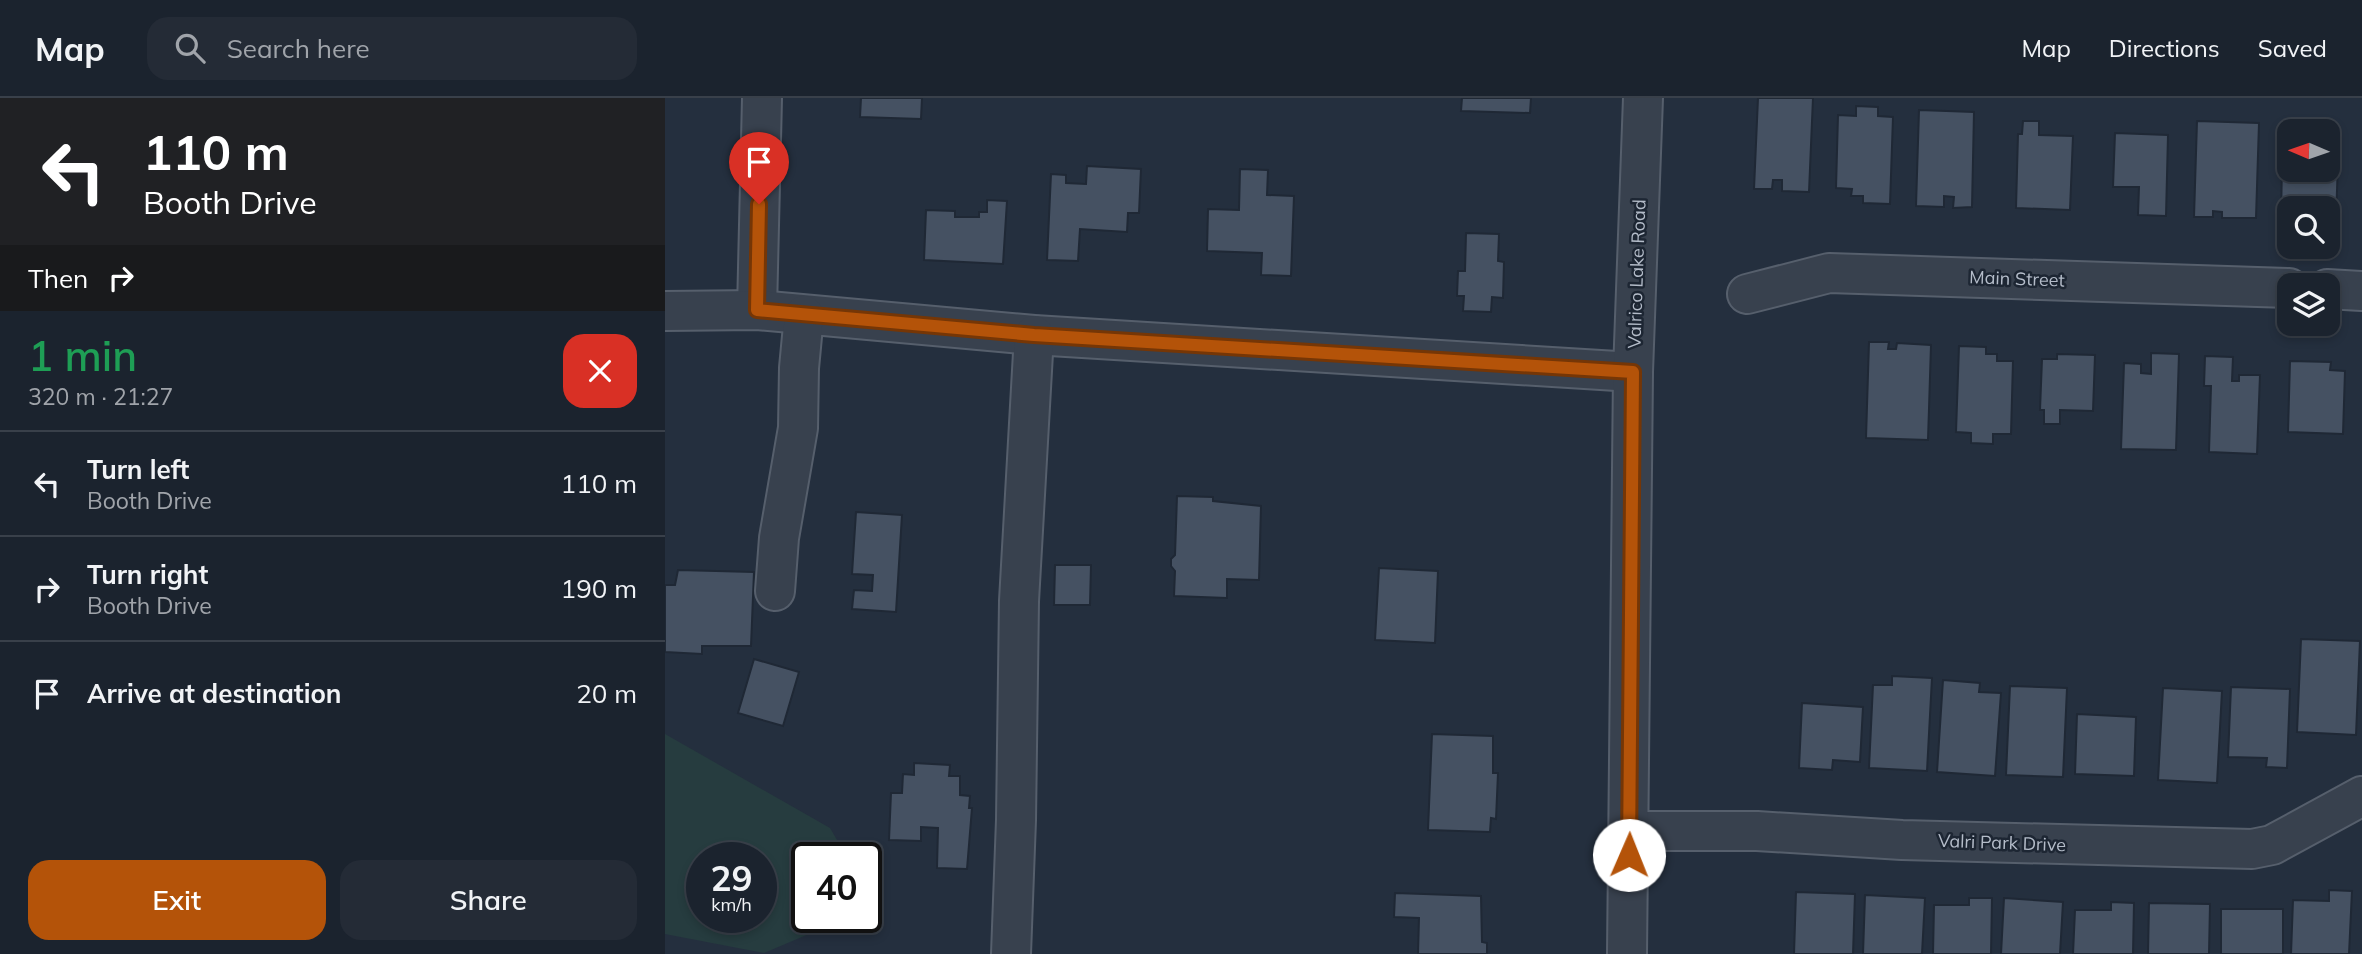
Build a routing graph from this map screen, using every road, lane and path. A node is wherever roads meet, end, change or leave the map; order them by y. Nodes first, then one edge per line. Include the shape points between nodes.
1 (762, 98) edge
2 (1643, 98) edge
3 (2277, 288) edge
4 (2340, 289) edge
5 (2362, 290) edge
6 (1747, 294) dead end
7 (757, 310) junction
8 (665, 311) edge
9 (804, 315) junction
10 (1034, 335) junction
11 (1633, 372) junction
12 (775, 592) dead end
13 (2362, 796) edge
14 (1629, 831) junction
15 (1011, 954) edge
16 (1627, 954) edge

1 - 7 street
2 - 11 street, Valrico Lake Road
3 - 6 street, Main Street via 1829,273
4 - 5 street
7 - 8 street
7 - 9 street
9 - 10 street
9 - 12 street via 798,428 779,538
10 - 11 street
10 - 15 street via 1019,601
11 - 14 street, Valrico Lake Road
13 - 14 street, Valri Park Drive via 2271,845 2252,849 1902,840 1756,831
14 - 16 street, Valrico Lake Road

